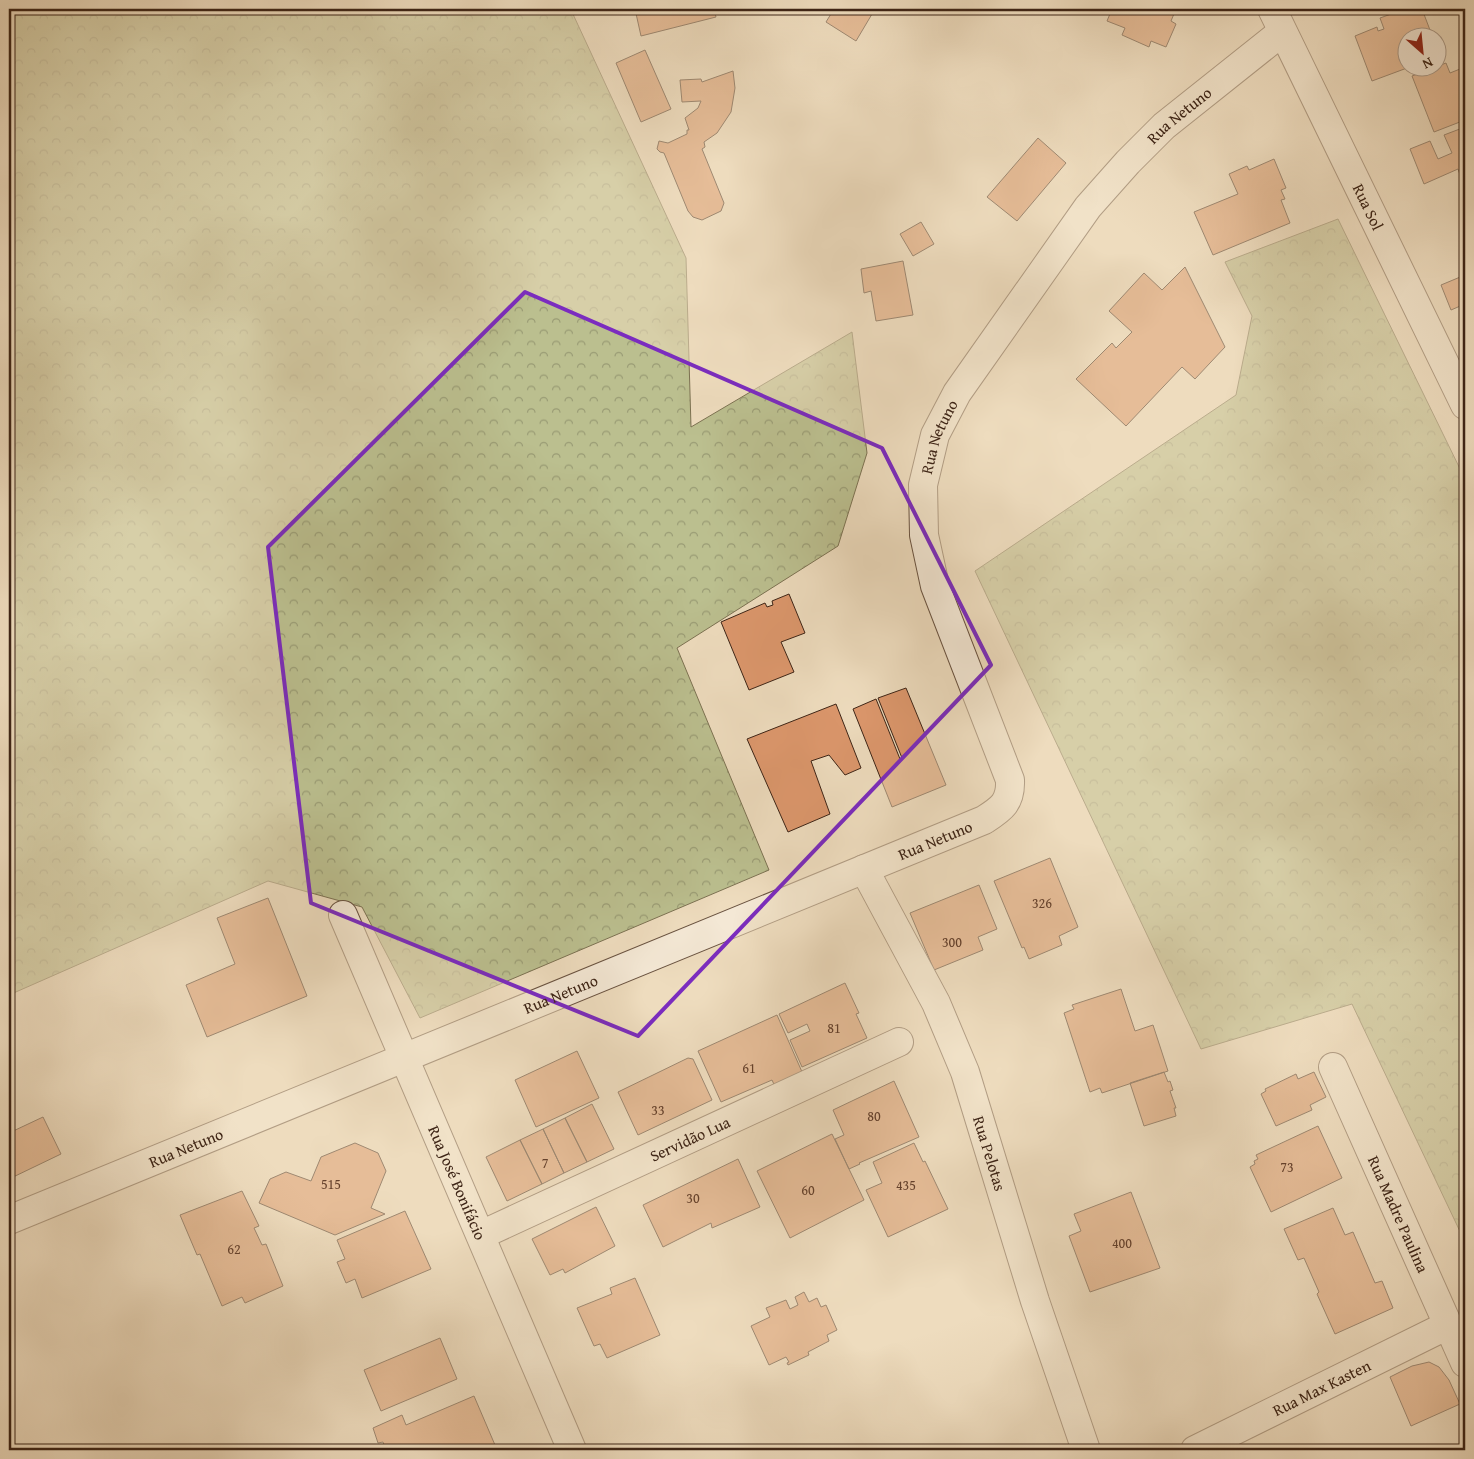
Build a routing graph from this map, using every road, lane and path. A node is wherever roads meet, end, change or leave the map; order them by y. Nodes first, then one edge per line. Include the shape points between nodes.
1 (1277, 20) edge
2 (1465, 405) edge
3 (864, 869) junction
4 (344, 915) dead end
5 (899, 1042) dead end
6 (405, 1057) junction
7 (1333, 1067) dead end
8 (9, 1220) edge
9 (481, 1235) junction
10 (1448, 1325) junction
11 (1465, 1362) edge
12 (572, 1450) edge
13 (1086, 1450) edge
14 (1195, 1450) edge

1 - 2 street, Rua Sol
1 - 3 street, Rua Netuno via 1164,126 1088,207 958,393 935,435 923,485 926,544 935,586 1010,780 1010,792 1005,804 984,820
3 - 6 street, Rua Netuno
3 - 13 street, Rua Pelotas via 936,1002 965,1072 1044,1327
4 - 6 street, Rua José Bonifácio
5 - 9 street, Servidão Lua
6 - 8 street, Rua Netuno
6 - 9 street, Rua José Bonifácio
7 - 10 street, Rua Madre Paulina
9 - 12 street, Rua José Bonifácio
10 - 11 street, Rua Madre Paulina
10 - 14 street, Rua Max Kasten

